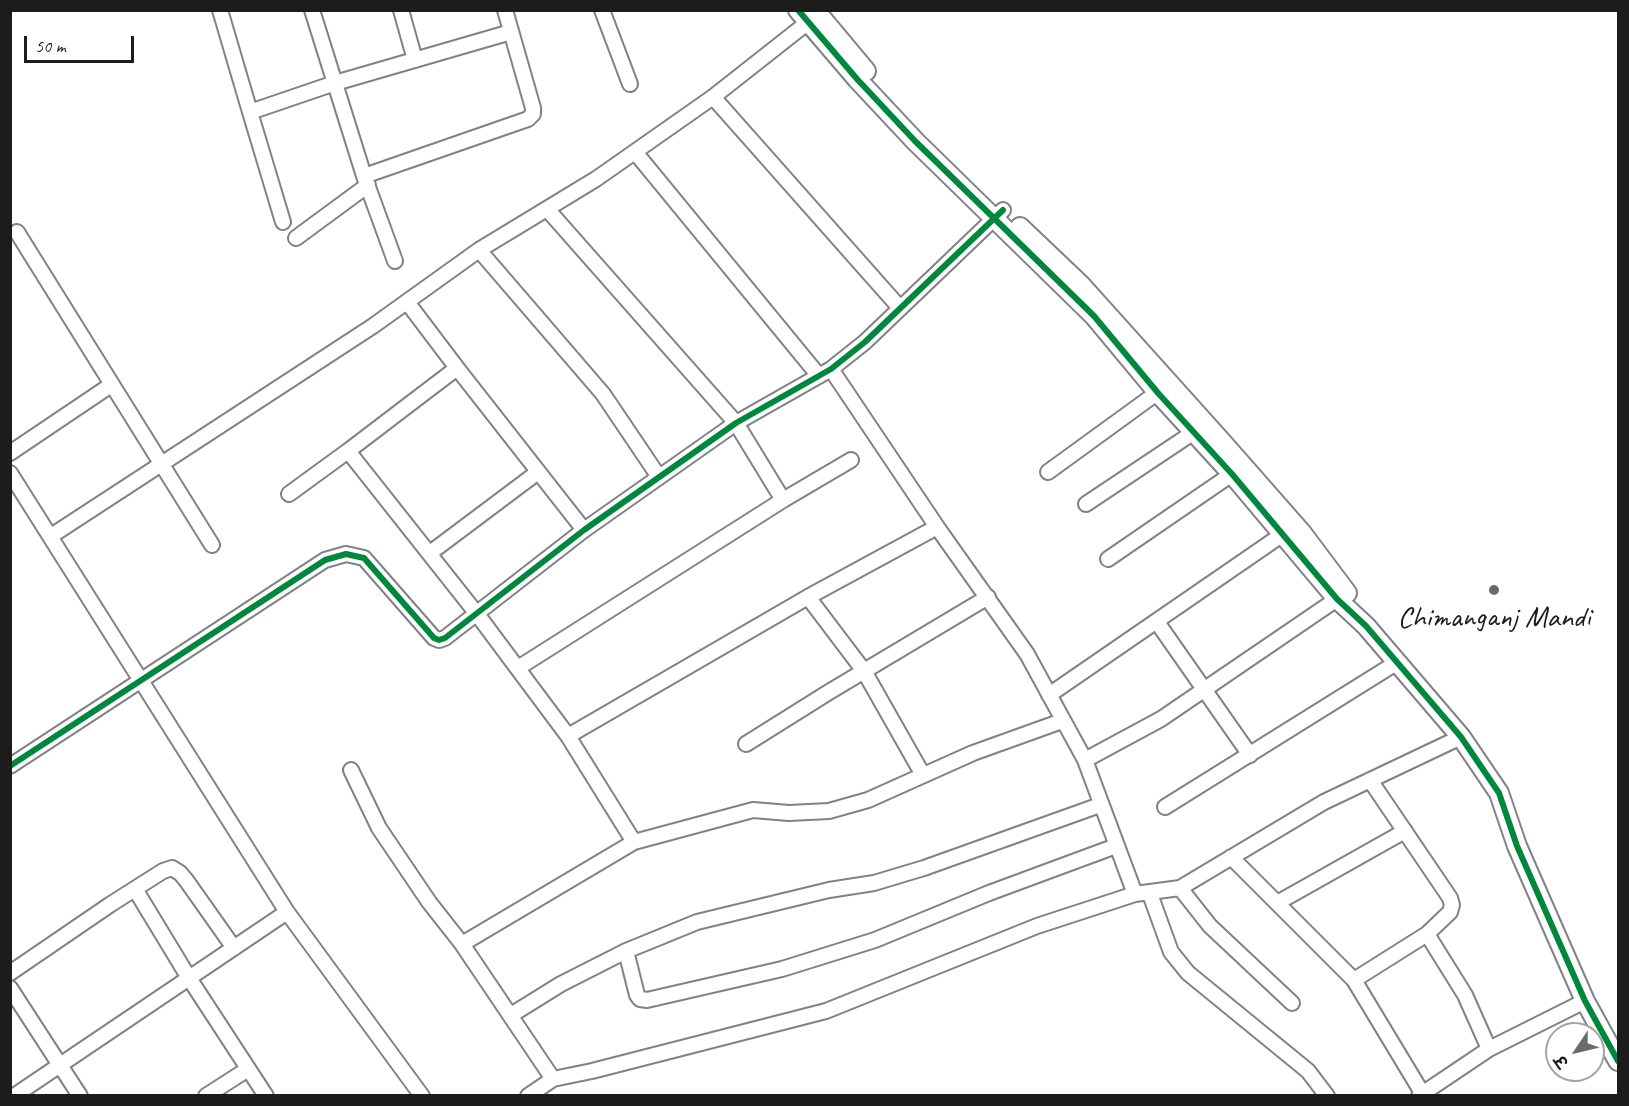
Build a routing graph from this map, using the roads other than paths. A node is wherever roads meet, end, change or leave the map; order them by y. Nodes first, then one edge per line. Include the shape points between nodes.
1 (220, 10) edge
2 (312, 10) edge
3 (401, 10) edge
4 (505, 10) edge
5 (602, 10) edge
6 (807, 15) edge
7 (511, 32) junction
8 (416, 60) junction
9 (335, 83) junction
10 (630, 84) dead end
11 (713, 98) junction
12 (250, 112) junction
13 (635, 152) junction
14 (366, 180) junction
15 (548, 209) junction
16 (999, 215) junction
17 (283, 222) dead end
18 (17, 232) dead end
19 (296, 238) dead end
20 (479, 250) junction
21 (394, 261) dead end
22 (407, 302) junction
23 (900, 308) junction
24 (457, 368) junction
25 (825, 372) junction
26 (111, 385) junction
27 (1164, 388) junction
28 (736, 423) junction
29 (1194, 432) junction
30 (348, 452) junction
31 (10, 453) edge
32 (851, 460) dead end
33 (160, 465) junction
34 (538, 472) junction
35 (1047, 472) dead end
36 (10, 473) edge
37 (1232, 474) junction
38 (659, 477) junction
39 (289, 494) dead end
40 (783, 500) junction
41 (1086, 504) dead end
42 (937, 527) junction
43 (584, 530) junction
44 (1283, 534) junction
45 (51, 536) junction
46 (212, 544) dead end
47 (430, 553) junction
48 (1108, 559) dead end
49 (808, 597) junction
50 (988, 597) junction
51 (1337, 599) junction
52 (477, 614) junction
53 (1157, 621) junction
54 (1365, 626) junction
55 (1396, 663) junction
56 (518, 668) junction
57 (864, 671) junction
58 (142, 681) junction
59 (1204, 689) junction
60 (1049, 695) junction
61 (1062, 721) junction
62 (568, 736) junction
63 (1461, 738) junction
64 (746, 744) dead end
65 (1250, 755) junction
66 (1085, 760) junction
67 (10, 766) edge
68 (351, 770) dead end
69 (923, 775) junction
70 (1370, 780) junction
71 (1100, 805) junction
72 (1165, 807) dead end
73 (1405, 831) junction
74 (634, 842) junction
75 (1116, 846) junction
76 (1231, 857) junction
77 (1180, 888) junction
78 (135, 889) junction
79 (1135, 894) junction
80 (1150, 894) junction
81 (1277, 903) junction
82 (287, 912) junction
83 (1427, 933) junction
84 (462, 944) junction
85 (234, 948) junction
86 (626, 951) junction
87 (10, 973) edge
88 (189, 978) junction
89 (1354, 980) junction
90 (10, 988) edge
91 (1585, 1001) junction
92 (1292, 1003) dead end
93 (512, 1015) junction
94 (1489, 1049) junction
95 (1618, 1061) edge
96 (59, 1065) junction
97 (248, 1069) junction
98 (553, 1079) junction
99 (1422, 1094) edge
100 (14, 1095) edge
101 (80, 1095) edge
102 (206, 1095) edge
103 (266, 1095) edge
104 (422, 1095) edge
105 (528, 1095) edge
106 (1327, 1095) edge

1 - 12 street
2 - 9 street
3 - 8 street
4 - 7 street
5 - 10 street
6 - 11 street
6 - 16 street via 915,141
7 - 8 street
7 - 14 street via 533,114
8 - 9 street
9 - 12 street
9 - 14 street
11 - 13 street
11 - 23 street
12 - 17 street
13 - 15 street
13 - 25 street
14 - 19 street
14 - 21 street
15 - 20 street
15 - 28 street
16 - 23 street
16 - 27 street
18 - 26 street
20 - 22 street
20 - 38 street via 603,394
22 - 24 street
22 - 33 street
23 - 25 street via 865,342
24 - 30 street
24 - 34 street
25 - 28 street
25 - 42 street
26 - 31 street
26 - 33 street
27 - 29 street
27 - 35 street
27 - 54 street via 1302,533 1348,595
28 - 38 street
28 - 40 street
29 - 37 street
29 - 41 street
30 - 39 street
30 - 47 street
32 - 40 street
33 - 45 street
33 - 46 street
34 - 43 street
34 - 47 street
36 - 45 street
37 - 44 street
37 - 48 street
38 - 43 street
40 - 56 street
42 - 49 street
42 - 50 street
43 - 52 street
44 - 51 street
44 - 53 street
45 - 58 street
47 - 52 street
49 - 57 street
49 - 62 street
50 - 57 street
50 - 60 street
51 - 54 street
51 - 59 street
52 - 56 street
52 - 58 street via 445,638 434,638 364,558 346,554 325,560
53 - 59 street
53 - 60 street
54 - 55 street
55 - 63 street
55 - 65 street
56 - 62 street
57 - 64 street
57 - 69 street
58 - 67 street
58 - 82 street
59 - 65 street
59 - 66 street via 1161,719
60 - 61 street
61 - 66 street
61 - 69 street
62 - 74 street
63 - 70 street
63 - 91 street via 1499,793 1517,846
65 - 72 street
66 - 71 street
68 - 84 street via 379,828
69 - 74 street via 868,800 829,811 753,810
70 - 73 street
70 - 76 street via 1324,802
71 - 75 street
71 - 86 street via 924,868 698,922
73 - 81 street
73 - 83 street via 1452,904 1450,912
74 - 84 street
75 - 79 street
75 - 86 street via 875,940 782,969 647,1000 637,995
76 - 77 street
76 - 81 street
77 - 80 street
77 - 92 street via 1210,926
78 - 85 street via 172,868 180,873
78 - 87 street
78 - 88 street
79 - 80 street
79 - 98 street via 1037,926 826,1011
80 - 106 street via 1171,952 1188,973 1308,1071
81 - 89 street
82 - 85 street
82 - 104 street
83 - 89 street
83 - 94 street via 1464,995
84 - 93 street
85 - 88 street
86 - 93 street via 561,984
88 - 96 street
88 - 97 street
89 - 99 street
90 - 96 street
91 - 94 street
91 - 95 street
93 - 98 street
94 - 99 street
96 - 100 street
96 - 101 street
97 - 102 street
97 - 103 street
98 - 105 street

